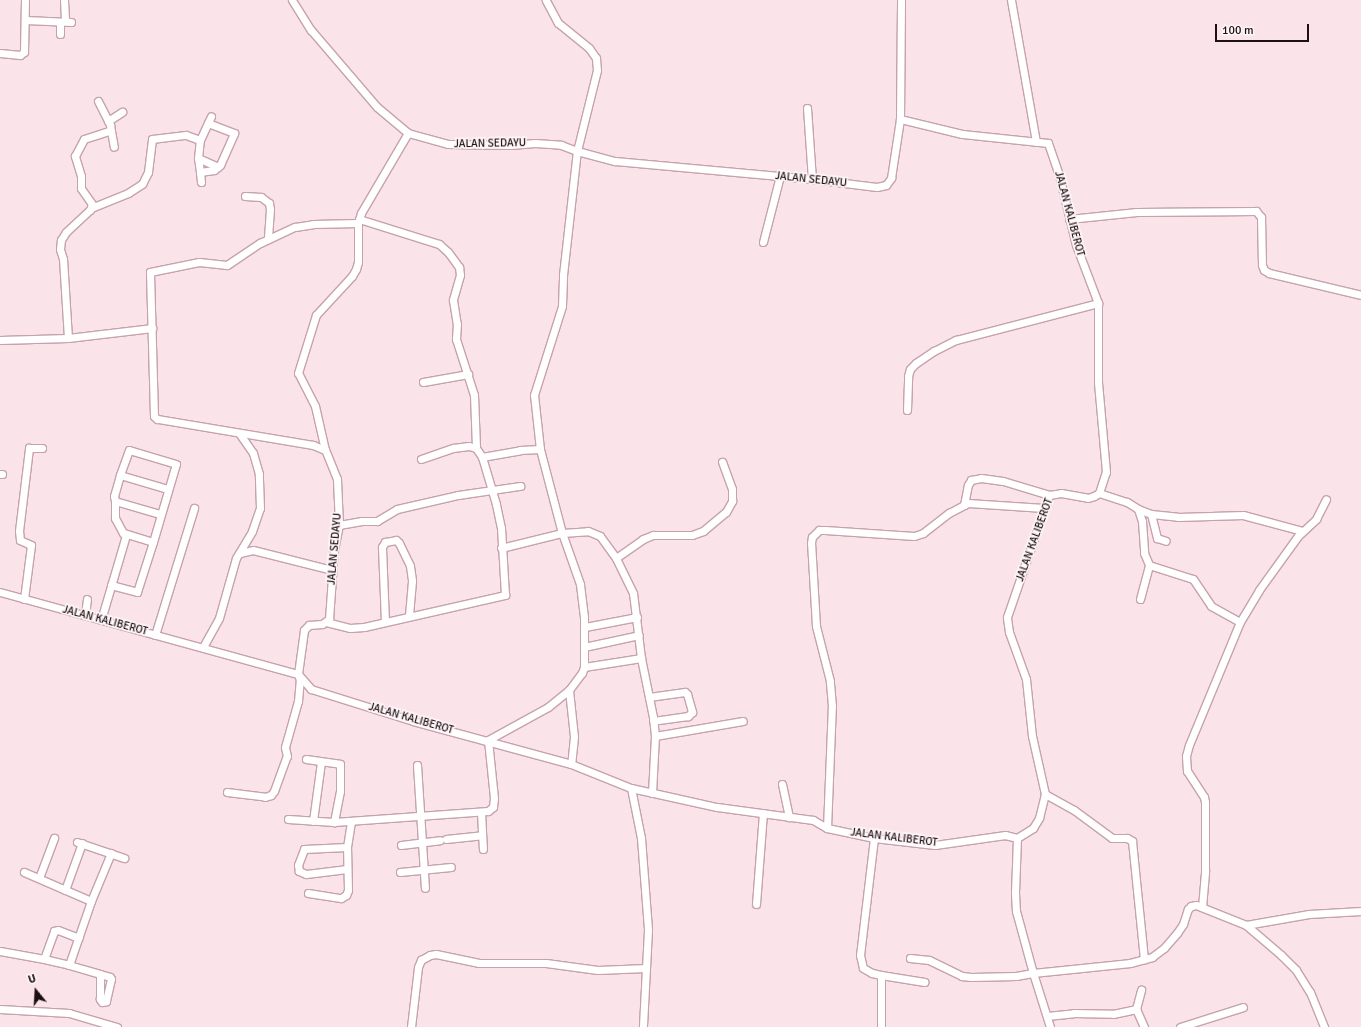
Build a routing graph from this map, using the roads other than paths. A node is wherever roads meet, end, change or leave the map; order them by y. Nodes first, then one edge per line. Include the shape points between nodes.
1 (25, 0) edge
2 (64, 0) edge
3 (292, 0) edge
4 (546, 0) edge
5 (901, 0) edge
6 (1011, 0) edge
7 (25, 20) junction
8 (65, 21) junction
9 (60, 34) dead end
10 (0, 53) edge
11 (98, 101) dead end
12 (807, 108) dead end
13 (122, 112) dead end
14 (900, 119) junction
15 (108, 122) junction
16 (111, 130) junction
17 (408, 133) junction
18 (200, 140) junction
19 (1036, 142) junction
20 (114, 147) dead end
21 (577, 152) junction
22 (198, 158) junction
23 (218, 167) junction
24 (200, 172) junction
25 (780, 176) junction
26 (812, 179) junction
27 (201, 182) dead end
28 (245, 196) dead end
29 (91, 208) junction
30 (1069, 219) junction
31 (358, 221) junction
32 (268, 239) junction
33 (763, 242) dead end
34 (1361, 295) edge
35 (1098, 303) junction
36 (152, 328) junction
37 (68, 338) junction
38 (0, 340) edge
39 (468, 374) junction
40 (423, 382) dead end
41 (907, 410) dead end
42 (239, 433) junction
43 (42, 448) dead end
44 (476, 448) junction
45 (540, 449) junction
46 (325, 450) junction
47 (482, 457) junction
48 (422, 459) dead end
49 (722, 462) dead end
50 (120, 475) junction
51 (520, 486) dead end
52 (168, 488) junction
53 (491, 490) junction
54 (1098, 493) junction
55 (1049, 495) junction
56 (1326, 499) dead end
57 (115, 501) junction
58 (964, 505) junction
59 (194, 508) dead end
60 (1044, 508) junction
61 (1138, 509) junction
62 (160, 514) junction
63 (1151, 514) junction
64 (339, 525) junction
65 (1302, 531) junction
66 (562, 533) junction
67 (126, 535) junction
68 (1166, 541) dead end
69 (153, 542) junction
70 (501, 548) junction
71 (240, 553) junction
72 (616, 558) junction
73 (1149, 565) junction
74 (332, 570) junction
75 (111, 585) junction
76 (0, 592) edge
77 (24, 599) junction
78 (87, 599) dead end
79 (1140, 599) dead end
80 (85, 616) junction
81 (409, 616) junction
82 (637, 617) junction
83 (101, 620) junction
84 (326, 622) junction
85 (385, 622) junction
86 (1240, 622) junction
87 (584, 627) junction
88 (155, 635) junction
89 (639, 635) junction
90 (202, 647) junction
91 (584, 647) junction
92 (642, 658) junction
93 (584, 668) junction
94 (298, 674) junction
95 (570, 690) junction
96 (649, 697) junction
97 (653, 721) junction
98 (743, 721) dead end
99 (655, 736) junction
100 (488, 740) junction
101 (306, 759) dead end
102 (321, 762) junction
103 (571, 764) junction
104 (417, 765) dead end
105 (782, 784) dead end
106 (631, 788) junction
107 (227, 792) dead end
108 (652, 793) junction
109 (1045, 794) junction
110 (481, 812) junction
111 (763, 813) junction
112 (421, 815) junction
113 (789, 817) junction
114 (288, 819) dead end
115 (313, 821) junction
116 (351, 821) junction
117 (334, 822) junction
118 (827, 828) junction
119 (482, 834) junction
120 (54, 838) dead end
121 (874, 838) junction
122 (1017, 838) junction
123 (422, 842) junction
124 (401, 845) dead end
125 (347, 847) junction
126 (483, 849) dead end
127 (111, 853) junction
128 (124, 858) dead end
129 (451, 867) dead end
130 (347, 869) junction
131 (424, 869) junction
132 (24, 872) dead end
133 (400, 872) dead end
134 (38, 878) junction
135 (425, 888) dead end
136 (64, 890) junction
137 (308, 893) dead end
138 (91, 901) junction
139 (756, 904) dead end
140 (1202, 907) junction
141 (1361, 911) edge
142 (1246, 925) junction
143 (79, 938) junction
144 (0, 951) edge
145 (910, 958) dead end
146 (44, 959) junction
147 (1144, 959) junction
148 (69, 965) junction
149 (646, 968) junction
150 (100, 974) dead end
151 (1033, 974) junction
152 (881, 975) junction
153 (924, 982) dead end
154 (1141, 990) dead end
155 (1243, 1007) dead end
156 (0, 1009) edge
157 (1136, 1009) junction
158 (1047, 1016) junction
159 (117, 1027) edge
160 (410, 1027) edge
161 (643, 1027) edge
162 (881, 1027) edge
163 (1050, 1027) edge
164 (1144, 1027) edge
165 (1180, 1027) edge
166 (1324, 1027) edge

1 - 7 street
2 - 8 street
3 - 17 street via 311,30 377,107
4 - 21 street via 558,23 589,48 596,58 597,70
5 - 14 street, JALAN SEDAYU
6 - 19 street
7 - 8 street
7 - 10 street via 23,53
8 - 9 street
11 - 15 street
12 - 26 street
13 - 15 street
14 - 19 street, JALAN KALIBEROT via 962,134
14 - 26 street, JALAN SEDAYU via 891,178 886,185 878,187
15 - 16 street
16 - 20 street
16 - 29 street via 84,139 75,156 81,176 81,188 91,201
17 - 21 street, JALAN SEDAYU via 452,145 535,143 561,145
17 - 31 street, JALAN SEDAYU via 392,157
18 - 22 street
18 - 23 street via 209,119 234,133
18 - 29 street via 186,135 152,139 148,172 142,184 128,193
19 - 30 street, JALAN KALIBEROT via 1048,143 1052,152
21 - 25 street, JALAN SEDAYU via 615,161
21 - 45 street via 563,275 562,306 534,394
22 - 23 street
22 - 24 street
23 - 24 street
24 - 27 street
25 - 26 street, JALAN SEDAYU
25 - 33 street
28 - 32 street via 261,197 269,203
29 - 37 street via 61,240
30 - 34 street via 1137,212 1256,211 1261,217 1264,270 1282,277
30 - 35 street, JALAN KALIBEROT
31 - 32 street via 294,226
31 - 39 street via 434,241 448,252 460,271 453,300 457,324 456,339
31 - 46 street, JALAN SEDAYU via 356,269 316,315 298,373 315,406
32 - 36 street via 227,265 199,262 150,271
35 - 41 street via 956,340 934,351 910,369
35 - 54 street, JALAN KALIBEROT via 1098,382 1106,468
36 - 37 street
36 - 42 street via 154,416 157,419
37 - 38 street
39 - 40 street
39 - 44 street via 474,395
42 - 46 street via 313,445
42 - 71 street via 253,454 260,493 260,508 256,520
43 - 77 street via 29,448 19,531 20,540 30,543 31,546
44 - 47 street
44 - 48 street via 453,448
45 - 47 street
45 - 66 street
46 - 64 street, JALAN SEDAYU via 337,479
47 - 53 street
49 - 72 street via 732,489 732,501 726,512 703,531 692,536 653,535
50 - 52 street
50 - 52 street via 129,450 176,464
50 - 57 street
51 - 53 street
52 - 62 street
53 - 64 street via 397,509 377,521
53 - 70 street via 501,528
54 - 55 street, JALAN KALIBEROT via 1088,498 1061,493
54 - 61 street via 1126,502
55 - 58 street via 1003,481 981,478 971,480
55 - 60 street, JALAN KALIBEROT
56 - 65 street via 1316,519
57 - 62 street
57 - 67 street via 115,518
58 - 60 street via 981,503
58 - 118 street via 923,533 914,536 825,530 815,533 811,543 816,626 830,681 832,706
59 - 88 street
60 - 109 street, JALAN KALIBEROT via 1007,624 1026,679 1032,736
61 - 63 street
61 - 73 street via 1142,521 1144,553
62 - 69 street
63 - 65 street via 1178,517 1243,515
63 - 68 street via 1157,538
64 - 74 street, JALAN SEDAYU
65 - 86 street via 1258,590
66 - 70 street
66 - 72 street via 593,532 600,536
66 - 87 street via 580,584
67 - 69 street
67 - 75 street
69 - 75 street via 136,592
70 - 81 street via 505,595
71 - 74 street via 253,550
71 - 90 street via 236,558 219,618
72 - 82 street via 632,591
73 - 79 street
73 - 86 street via 1192,579 1211,606
74 - 84 street, JALAN SEDAYU via 330,614
75 - 83 street
76 - 77 street, JALAN KALIBEROT
77 - 80 street, JALAN KALIBEROT
78 - 80 street
80 - 83 street, JALAN KALIBEROT
81 - 85 street
81 - 85 street via 412,581 410,566 396,540 385,542 382,547
82 - 87 street
82 - 89 street
83 - 88 street, JALAN KALIBEROT
84 - 85 street via 356,628
84 - 94 street via 309,625 304,630
86 - 140 street via 1186,756 1187,771 1205,802
87 - 91 street
88 - 90 street, JALAN KALIBEROT
89 - 91 street
89 - 92 street
90 - 94 street, JALAN KALIBEROT
91 - 93 street
92 - 93 street
92 - 96 street
93 - 95 street
94 - 100 street, JALAN KALIBEROT via 311,688 413,721
94 - 107 street via 298,701 285,747 287,756 274,791 265,797
95 - 100 street via 548,707
95 - 103 street via 574,737
96 - 97 street
96 - 97 street via 685,692 692,712 688,716
97 - 99 street
98 - 99 street
99 - 108 street
100 - 103 street, JALAN KALIBEROT
100 - 110 street via 494,803 492,809
101 - 102 street
102 - 115 street
102 - 117 street via 340,764 340,791
103 - 106 street, JALAN KALIBEROT
104 - 112 street
105 - 113 street
106 - 108 street, JALAN KALIBEROT
106 - 149 street via 641,838 648,930
108 - 111 street, JALAN KALIBEROT via 717,807
109 - 122 street, JALAN KALIBEROT via 1039,818 1033,828
109 - 147 street via 1074,810 1112,838 1127,838 1132,841
110 - 112 street
110 - 119 street
111 - 113 street, JALAN KALIBEROT
111 - 139 street
112 - 116 street
112 - 123 street
113 - 118 street, JALAN KALIBEROT via 813,820
114 - 115 street
115 - 117 street
116 - 117 street
116 - 125 street
118 - 121 street, JALAN KALIBEROT
119 - 123 street
119 - 126 street
120 - 134 street
121 - 122 street, JALAN KALIBEROT via 935,845 1005,835
121 - 152 street via 860,955 864,968
122 - 151 street via 1016,911
123 - 124 street
123 - 131 street
125 - 130 street
125 - 130 street via 304,849 298,865 299,871 306,874
127 - 128 street
127 - 136 street via 80,843
127 - 138 street
129 - 131 street
130 - 137 street via 348,890 344,897
131 - 133 street
131 - 135 street
132 - 134 street
134 - 136 street
136 - 138 street
138 - 143 street
140 - 142 street
140 - 147 street via 1191,906 1183,924 1164,948 1152,957
141 - 142 street via 1309,914
142 - 166 street via 1296,970 1310,992
143 - 146 street via 58,930 54,931
143 - 148 street
144 - 146 street
145 - 151 street via 929,960 962,976
146 - 148 street
147 - 151 street via 1130,963
148 - 150 street
149 - 160 street via 598,970 546,963 479,963 430,955 421,960 418,967
149 - 161 street
151 - 158 street
152 - 153 street
152 - 162 street
154 - 157 street
155 - 165 street
156 - 159 street via 69,1013
157 - 158 street via 1113,1014 1074,1013
157 - 164 street
158 - 163 street

